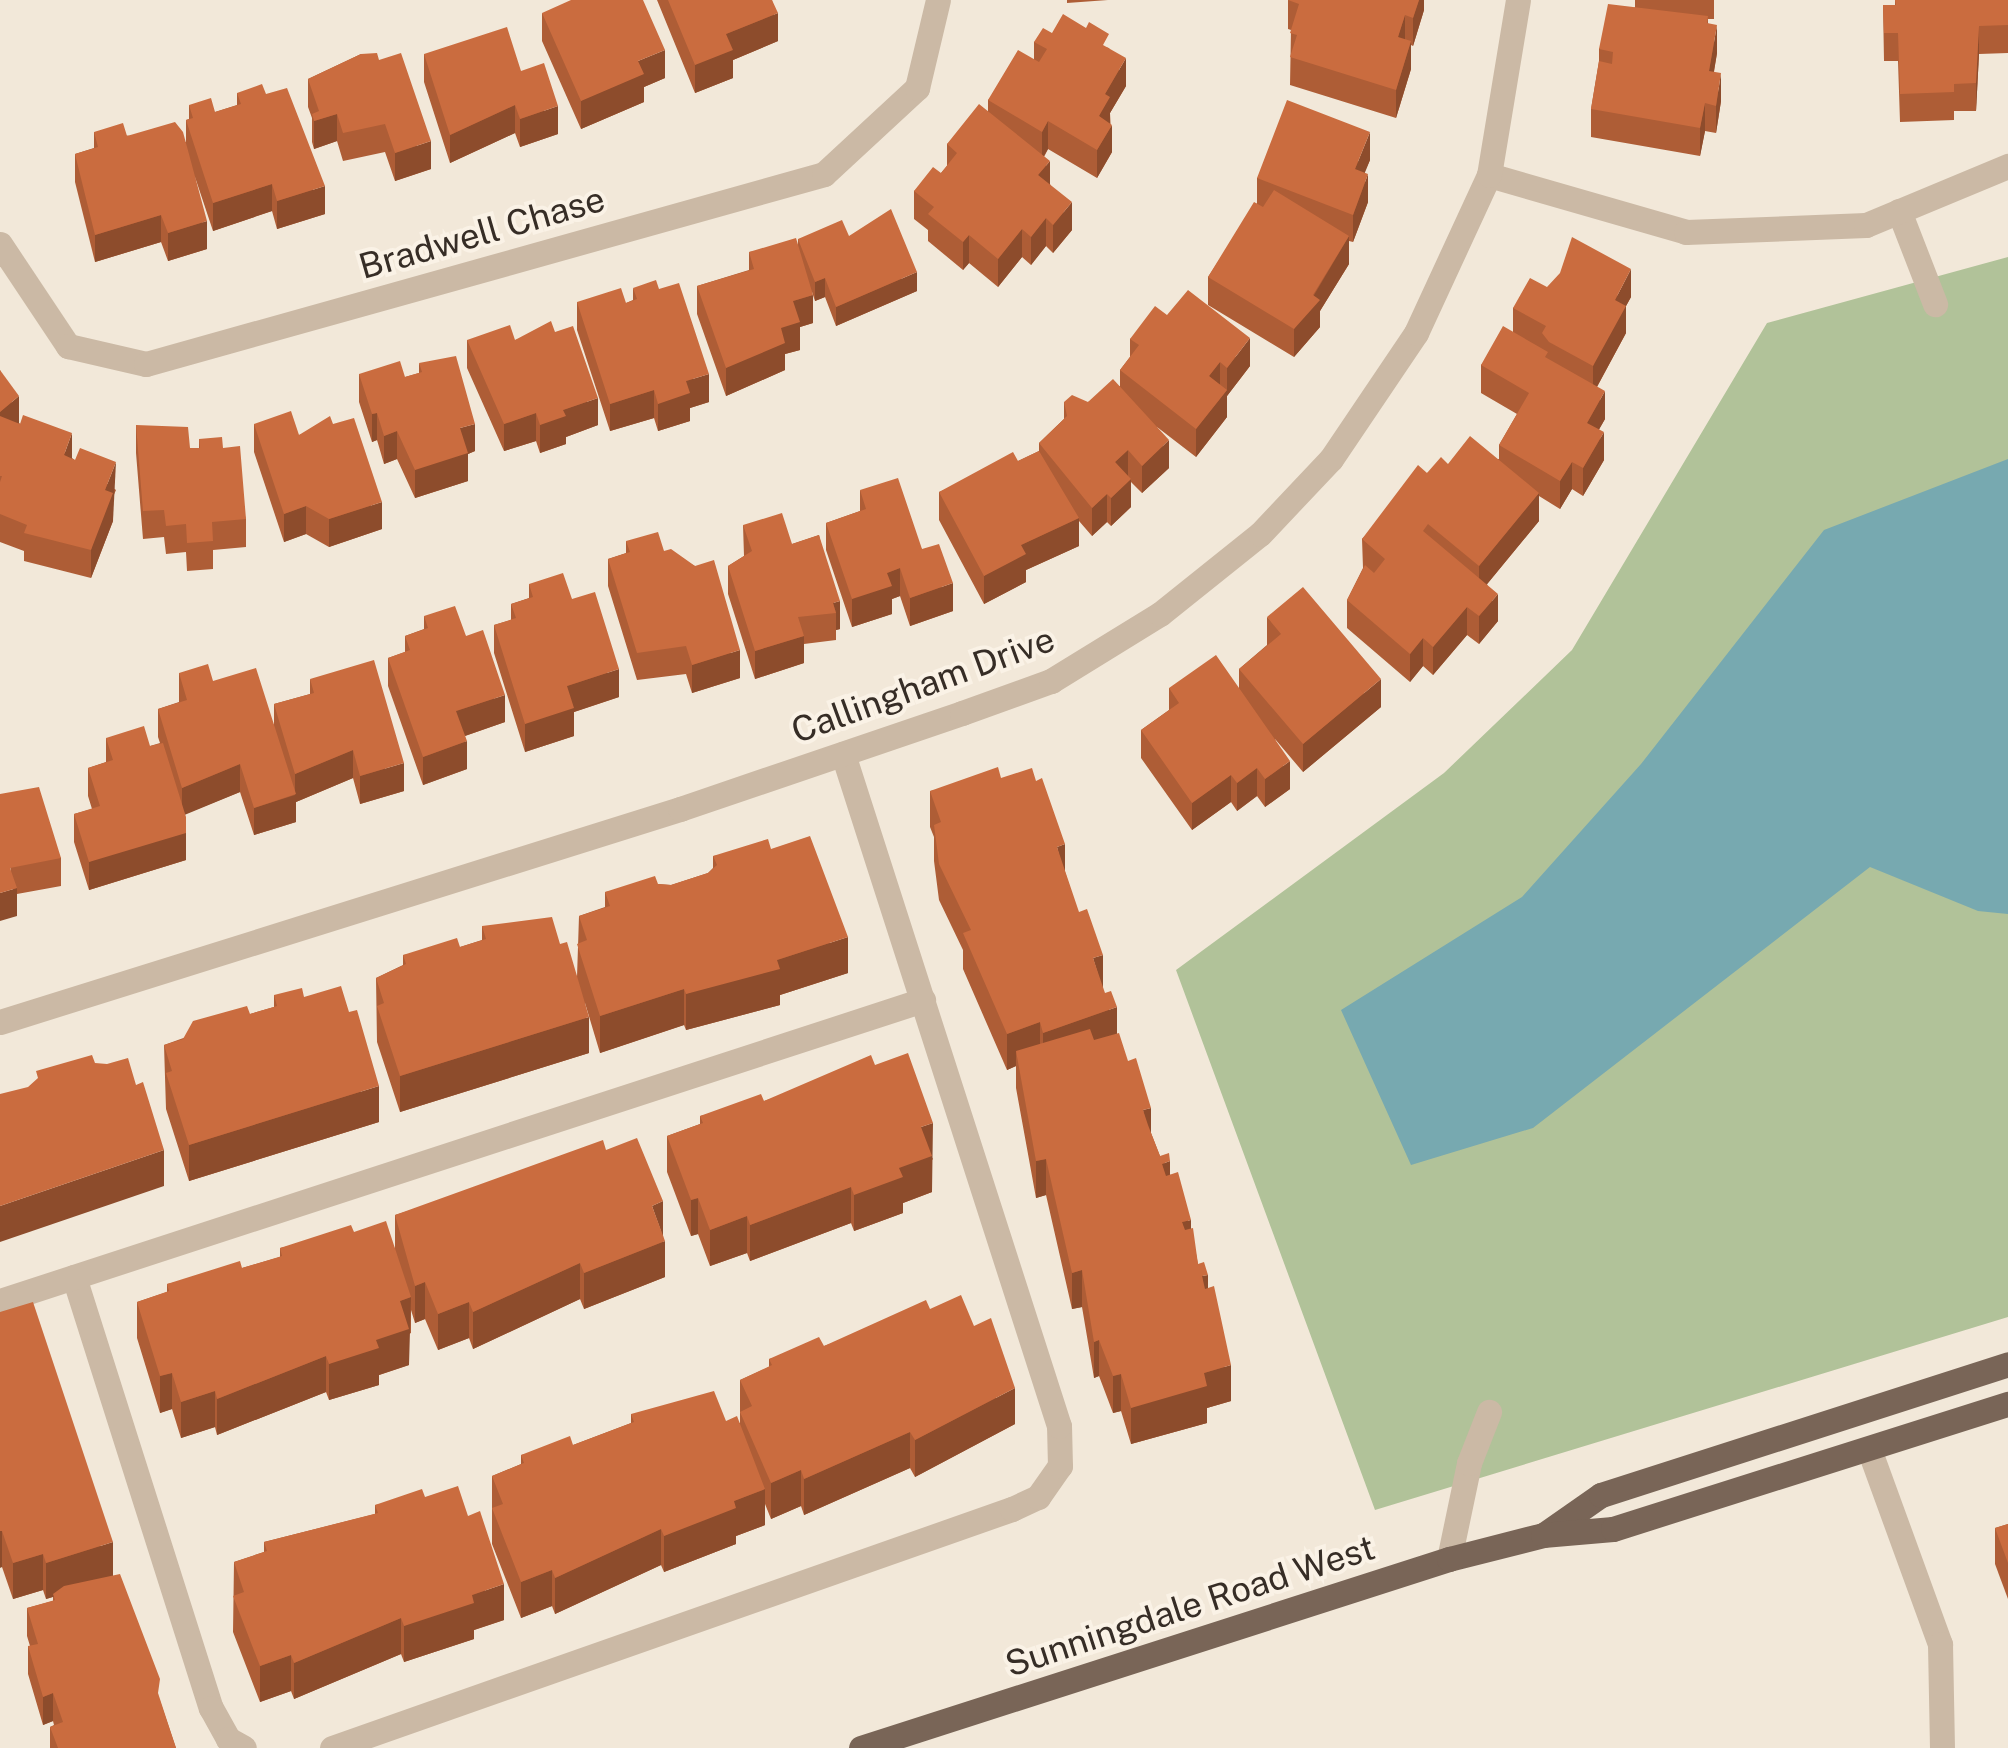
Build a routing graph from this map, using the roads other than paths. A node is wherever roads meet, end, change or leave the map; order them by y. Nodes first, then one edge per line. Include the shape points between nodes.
1 (938, 0) edge
2 (1518, 0) edge
3 (2008, 166) edge
4 (1489, 176) junction
5 (1899, 212) junction
6 (0, 244) edge
7 (1935, 304) dead end
8 (842, 754) junction
9 (923, 1000) junction
10 (0, 1022) edge
11 (74, 1278) junction
12 (0, 1301) edge
13 (2008, 1364) edge
14 (2008, 1404) edge
15 (1490, 1412) dead end
16 (1869, 1449) junction
17 (1543, 1535) junction
18 (1450, 1559) junction
19 (244, 1748) edge
20 (332, 1748) edge
21 (861, 1748) edge
22 (1942, 1748) edge

1 - 6 street, Bradwell Chase via 917,88 824,174 146,364 68,346
2 - 4 street, Callingham Drive
3 - 5 street
4 - 5 street via 1686,232 1866,225
4 - 8 street, Callingham Drive via 1416,334 1331,459 1260,534 1160,614 1051,681
5 - 7 street
8 - 9 street
8 - 10 street, Callingham Drive
9 - 11 street
9 - 20 street via 1059,1426 1060,1466 1038,1496 778,1595
11 - 12 street
11 - 19 street via 211,1708 228,1739
13 - 17 main road, Sunningdale Road West via 1602,1495
14 - 16 main road, Sunningdale Road West
15 - 18 street via 1469,1463
16 - 17 main road, Sunningdale Road West via 1613,1530
16 - 22 street via 1940,1644
17 - 18 main road, Sunningdale Road West
18 - 21 main road, Sunningdale Road West

